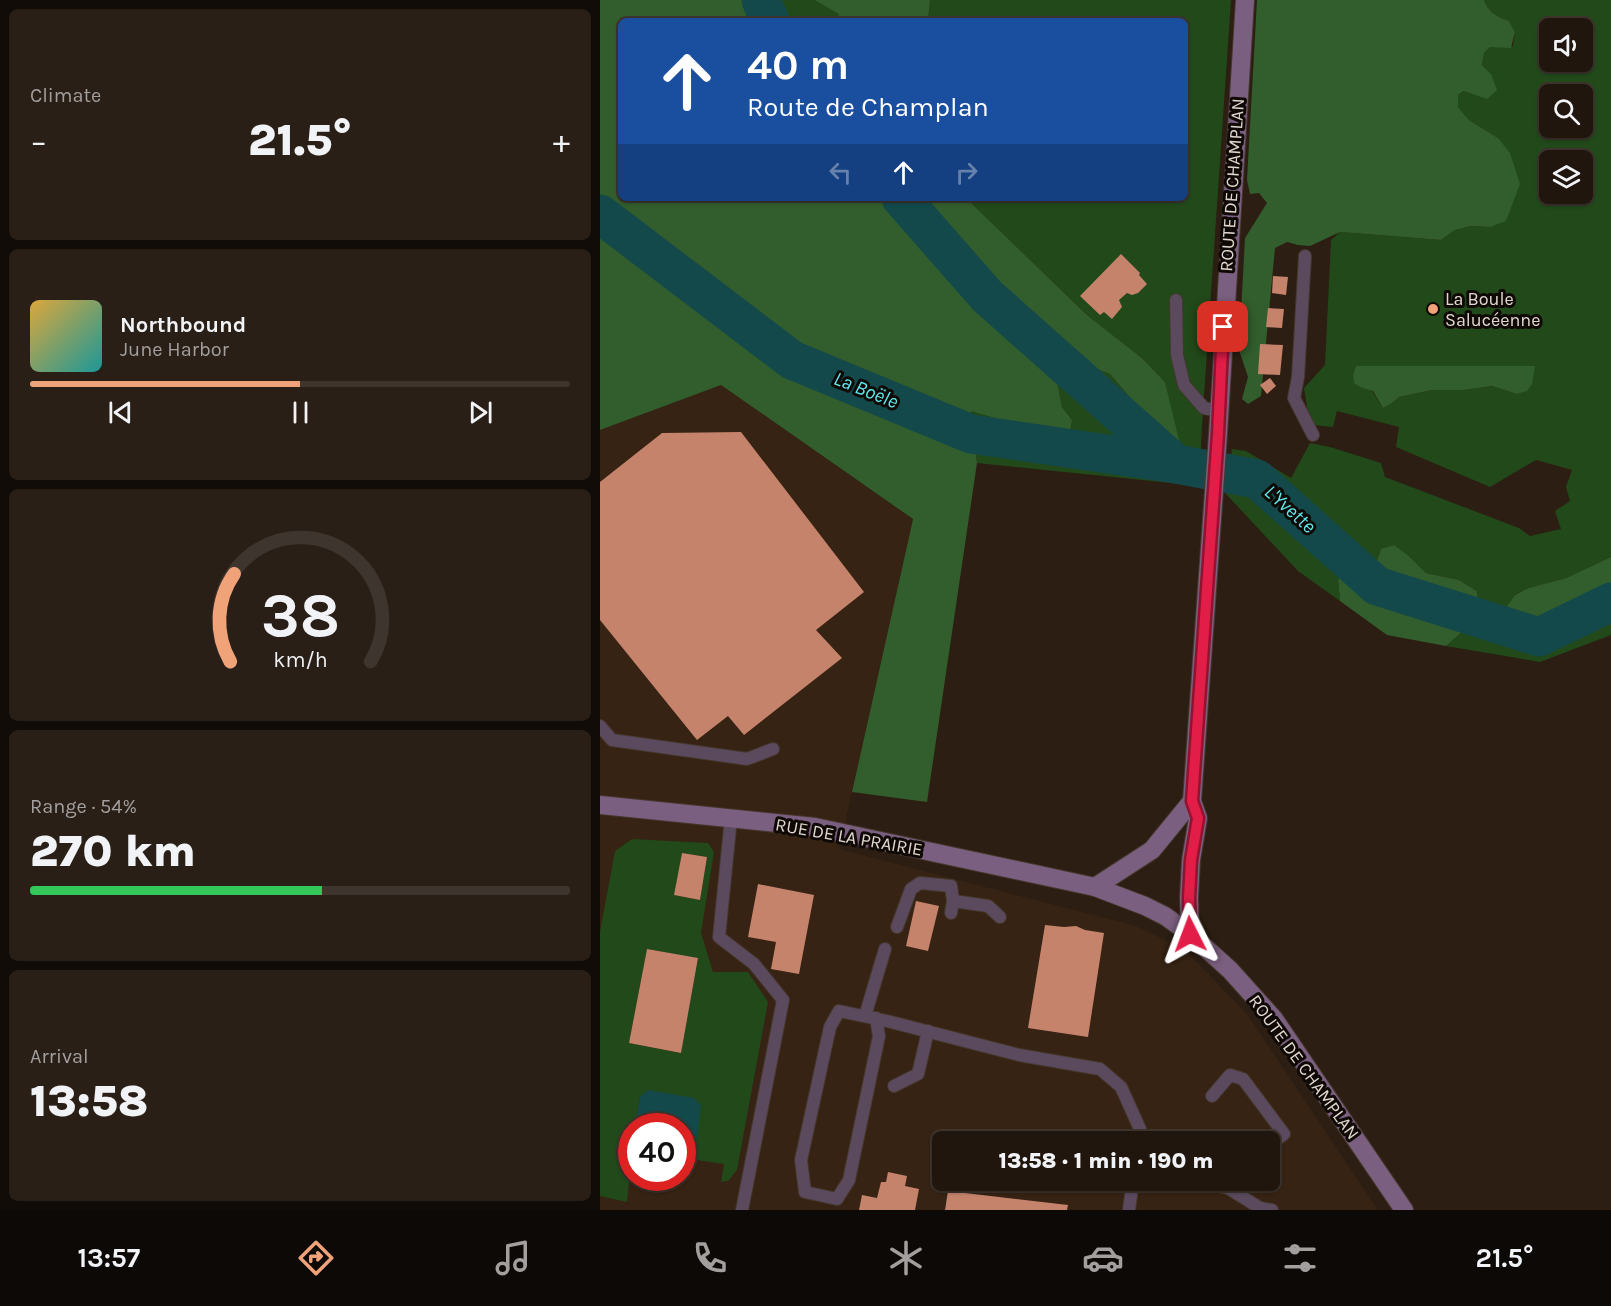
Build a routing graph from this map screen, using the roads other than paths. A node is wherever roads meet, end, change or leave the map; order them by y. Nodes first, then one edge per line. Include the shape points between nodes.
1 (1245, 0) edge
2 (1305, 256) dead end
3 (1176, 300) dead end
4 (1219, 411) junction
5 (1313, 435) dead end
6 (600, 726) edge
7 (773, 749) dead end
8 (1192, 801) junction
9 (600, 805) edge
10 (731, 818) junction
11 (1095, 887) junction
12 (1000, 917) dead end
13 (897, 927) dead end
14 (1190, 934) junction
15 (885, 949) dead end
16 (870, 1017) junction
17 (928, 1031) junction
18 (894, 1086) dead end
19 (1212, 1096) dead end
20 (1140, 1131) edge
21 (1280, 1137) edge
22 (1132, 1191) edge
23 (1233, 1191) edge
24 (742, 1210) edge
25 (1129, 1210) edge
26 (1272, 1210) edge
27 (1404, 1210) edge

1 - 4 street, ROUTE DE CHAMPLAN
2 - 5 lane via 1294,398
3 - 4 lane via 1177,355 1184,385 1204,408
4 - 8 street, ROUTE DE CHAMPLAN
6 - 7 lane via 612,740 747,759
8 - 11 street via 1152,850
8 - 14 street, ROUTE DE CHAMPLAN via 1198,818 1191,860
9 - 10 street, RUE DE LA PRAIRIE
10 - 11 street, RUE DE LA PRAIRIE via 815,827
10 - 24 lane via 719,937 754,964 783,1000
11 - 14 street, ROUTE DE CHAMPLAN via 1166,916
12 - 13 lane via 988,906 952,907 951,886 920,883 911,889
14 - 27 street, ROUTE DE CHAMPLAN via 1230,970 1274,1019
15 - 16 lane
16 - 16 lane via 839,1011 830,1027 801,1160 805,1192 837,1199 849,1180 879,1036
16 - 17 lane
17 - 18 lane via 918,1074
17 - 20 lane via 1019,1055 1100,1070 1121,1087
19 - 21 lane via 1230,1075 1243,1079 1284,1134
22 - 25 lane
23 - 26 lane via 1260,1208

